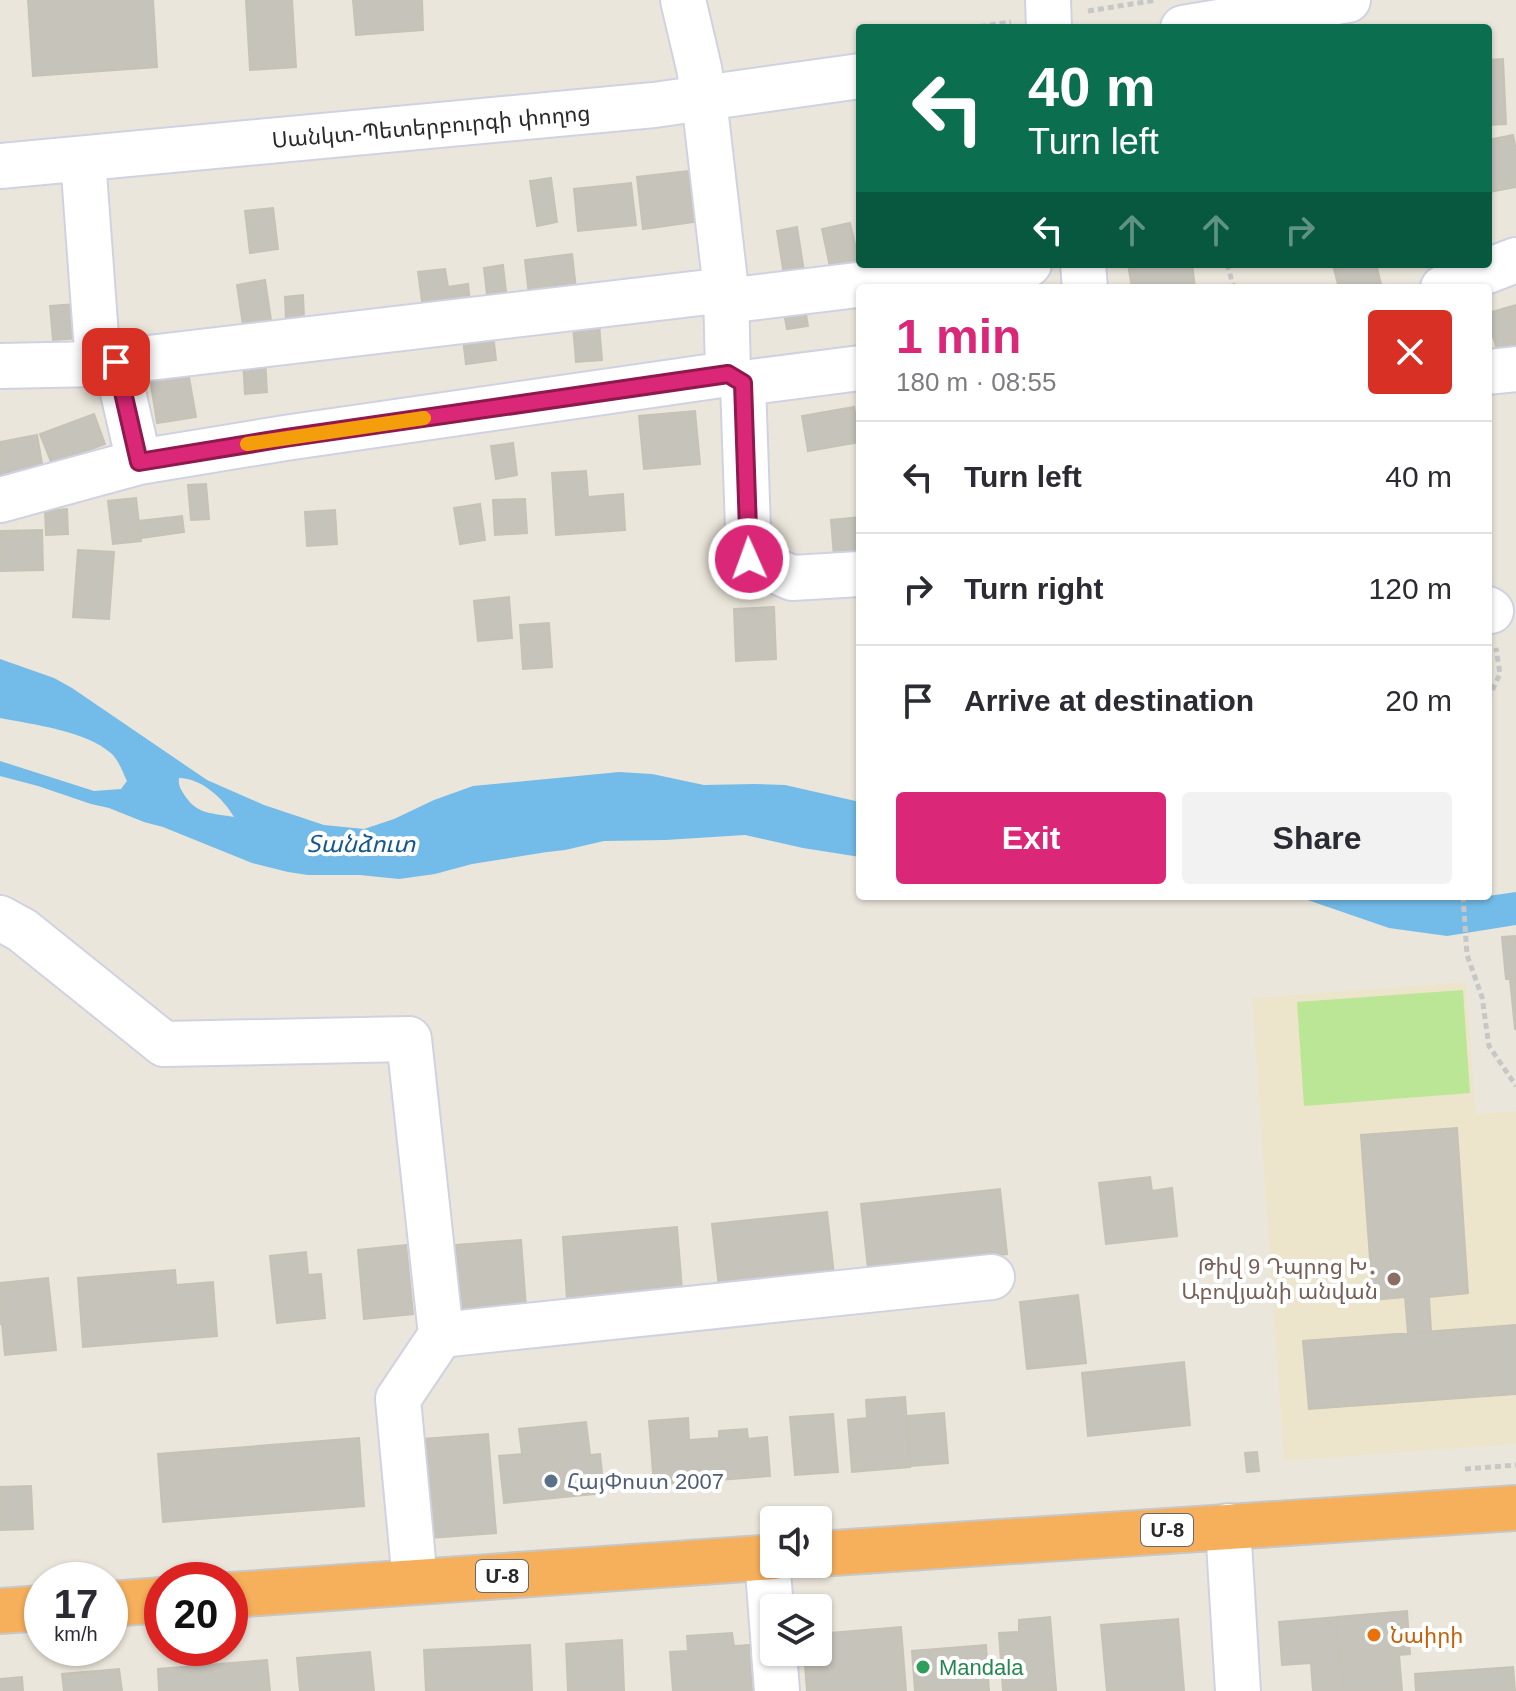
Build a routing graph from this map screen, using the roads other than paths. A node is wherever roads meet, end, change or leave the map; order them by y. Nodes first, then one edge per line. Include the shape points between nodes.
1 (683, 0) edge
2 (1048, 0) edge
3 (1348, 0) edge
4 (1049, 24) edge
5 (1207, 24) edge
6 (856, 77) edge
7 (704, 99) junction
8 (83, 159) junction
9 (0, 166) edge
10 (1516, 260) edge
11 (990, 268) edge
12 (1453, 284) edge
13 (726, 295) junction
14 (107, 363) junction
15 (0, 366) edge
16 (856, 368) edge
17 (1516, 369) edge
18 (1492, 372) edge
19 (736, 379) junction
20 (139, 462) junction
21 (0, 500) edge
22 (856, 574) edge
23 (0, 918) edge
24 (992, 1277) dead end
25 (441, 1335) junction
26 (1516, 1508) edge
27 (1228, 1526) junction
28 (832, 1553) edge
29 (760, 1559) edge
30 (415, 1582) junction
31 (248, 1594) edge
32 (24, 1609) edge
33 (0, 1611) edge
34 (775, 1666) edge
35 (777, 1691) edge
36 (1238, 1691) edge

1 - 7 street
2 - 4 street
3 - 5 street
6 - 7 street, Սանկտ-Պետերբուրգի փողոց
7 - 8 street, Սանկտ-Պետերբուրգի փողոց
7 - 13 street
8 - 9 street, Սանկտ-Պետերբուրգի փողոց
8 - 14 street
10 - 12 street
11 - 13 street
13 - 14 street
13 - 19 street
14 - 15 street
14 - 20 street
16 - 19 street
17 - 18 street
19 - 20 street
19 - 22 street via 749,559 792,578
20 - 21 street
23 - 25 street via 164,1044 409,1039
24 - 25 street
25 - 30 street via 398,1399
26 - 27 highway, Մ-8
27 - 28 highway, Մ-8
27 - 36 street
29 - 30 highway, Մ-8
30 - 31 highway, Մ-8
32 - 33 highway
34 - 35 street

